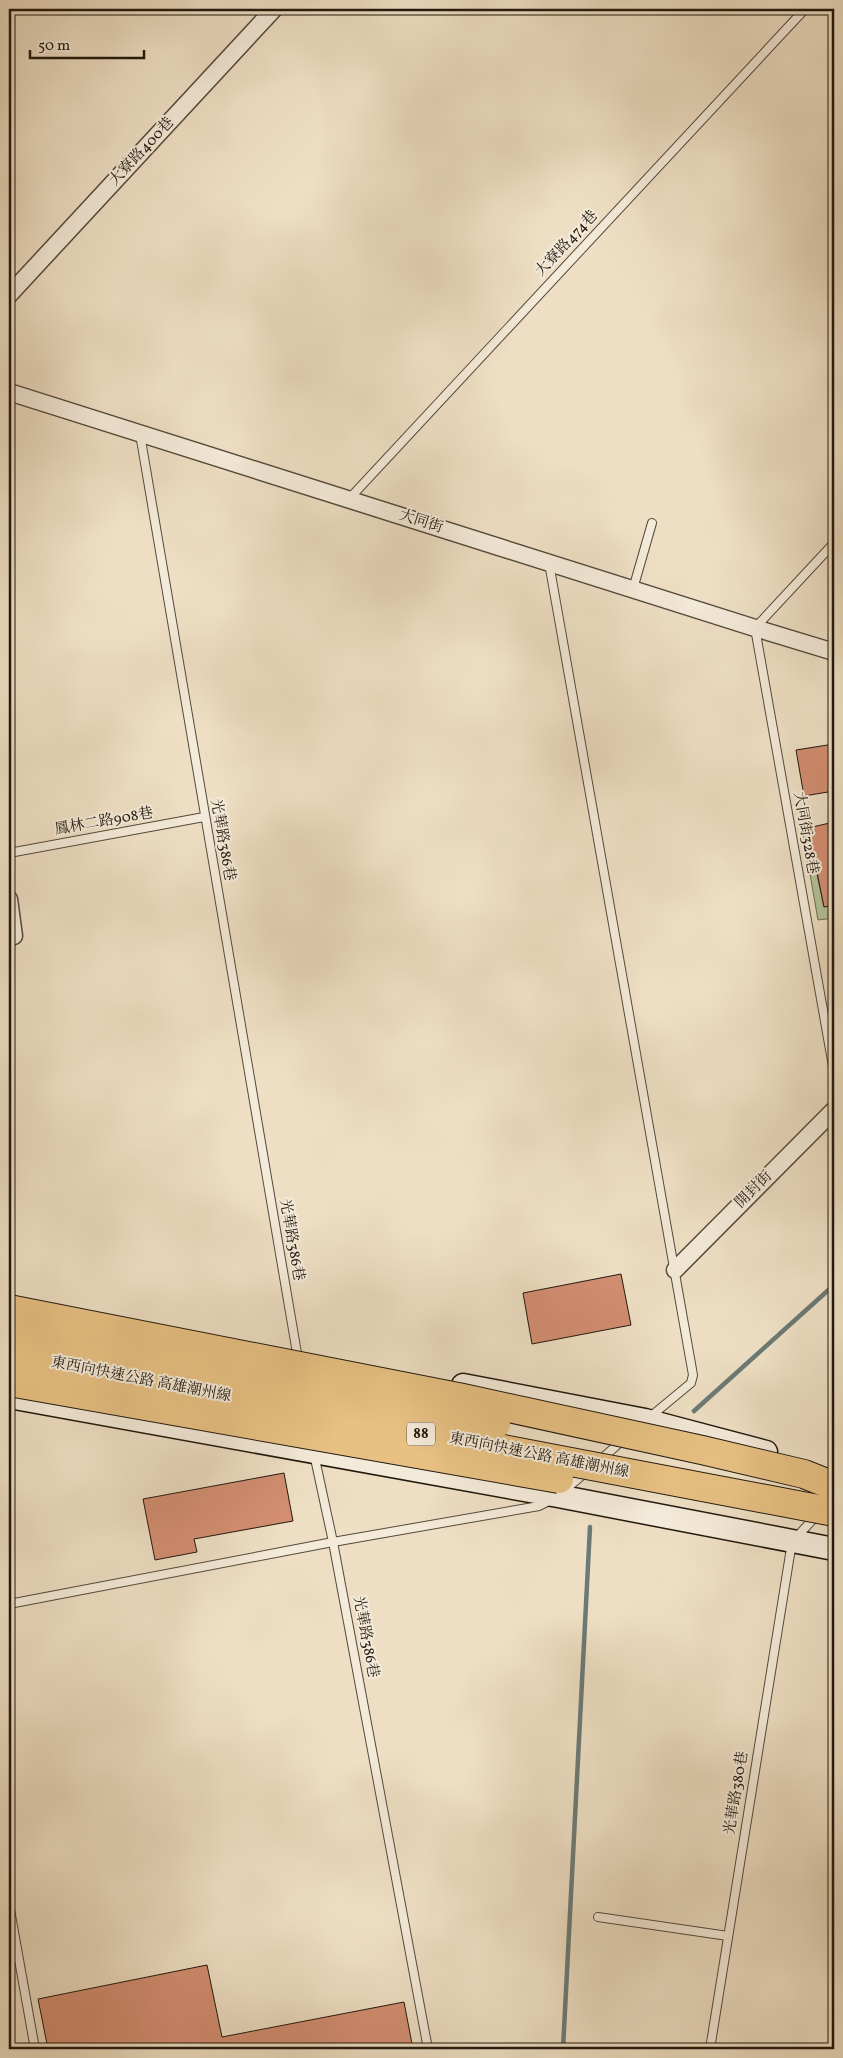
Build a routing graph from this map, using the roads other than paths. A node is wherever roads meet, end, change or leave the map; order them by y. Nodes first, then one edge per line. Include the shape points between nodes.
1 (274, 9) edge
2 (806, 9) edge
3 (9, 295) edge
4 (9, 392) edge
5 (140, 432) junction
6 (348, 499) junction
7 (652, 523) dead end
8 (834, 543) edge
9 (549, 562) junction
10 (633, 589) junction
11 (755, 628) junction
12 (834, 652) edge
13 (204, 817) junction
14 (9, 853) edge
15 (9, 899) edge
16 (14, 936) dead end
17 (834, 1072) edge
18 (834, 1110) edge
19 (675, 1270) junction
20 (9, 1297) edge
21 (9, 1309) edge
22 (9, 1331) edge
23 (296, 1352) junction
24 (9, 1355) edge
25 (9, 1382) edge
26 (9, 1397) edge
27 (304, 1397) dead end
28 (306, 1406) dead end
29 (645, 1420) junction
30 (314, 1452) junction
31 (834, 1471) edge
32 (558, 1496) junction
33 (833, 1503) edge
34 (333, 1542) junction
35 (792, 1542) junction
36 (834, 1549) edge
37 (9, 1604) edge
38 (9, 1904) edge
39 (598, 1917) dead end
40 (728, 1936) junction
41 (35, 2049) edge
42 (428, 2049) edge
43 (710, 2049) edge

1 - 3 street, 大寮路400巷
2 - 6 lane, 大寮路474巷
4 - 5 street, 大同街
5 - 6 street, 大同街
5 - 13 lane, 光華路386巷
6 - 9 street, 大同街
7 - 10 lane
8 - 11 lane
9 - 10 street, 大同街
9 - 19 lane
10 - 11 street, 大同街
11 - 12 street, 大同街
11 - 17 lane, 大同街328巷
13 - 14 lane, 鳳林二路908巷
13 - 23 lane, 光華路386巷
15 - 16 street
18 - 19 street, 開封街
19 - 29 lane via 694,1375 691,1383
20 - 23 main road
21 - 33 highway, bridge via 463,1398 711,1452 804,1474
22 - 33 highway, 東西向快速公路 高雄潮州線 / 88, bridge
23 - 27 lane, 光華路386巷
23 - 29 main road
24 - 33 highway, 東西向快速公路 高雄潮州線 / 88, bridge
25 - 33 highway, bridge via 460,1462
26 - 30 main road
28 - 30 lane, 光華路386巷
29 - 31 main road
29 - 32 lane
30 - 32 main road
30 - 34 lane, 光華路386巷
32 - 34 lane via 538,1506
32 - 35 main road
33 - 35 lane
34 - 37 lane
34 - 42 lane, 光華路386巷
35 - 36 main road
35 - 40 lane, 光華路380巷
38 - 41 lane
39 - 40 lane
40 - 43 lane, 光華路380巷

